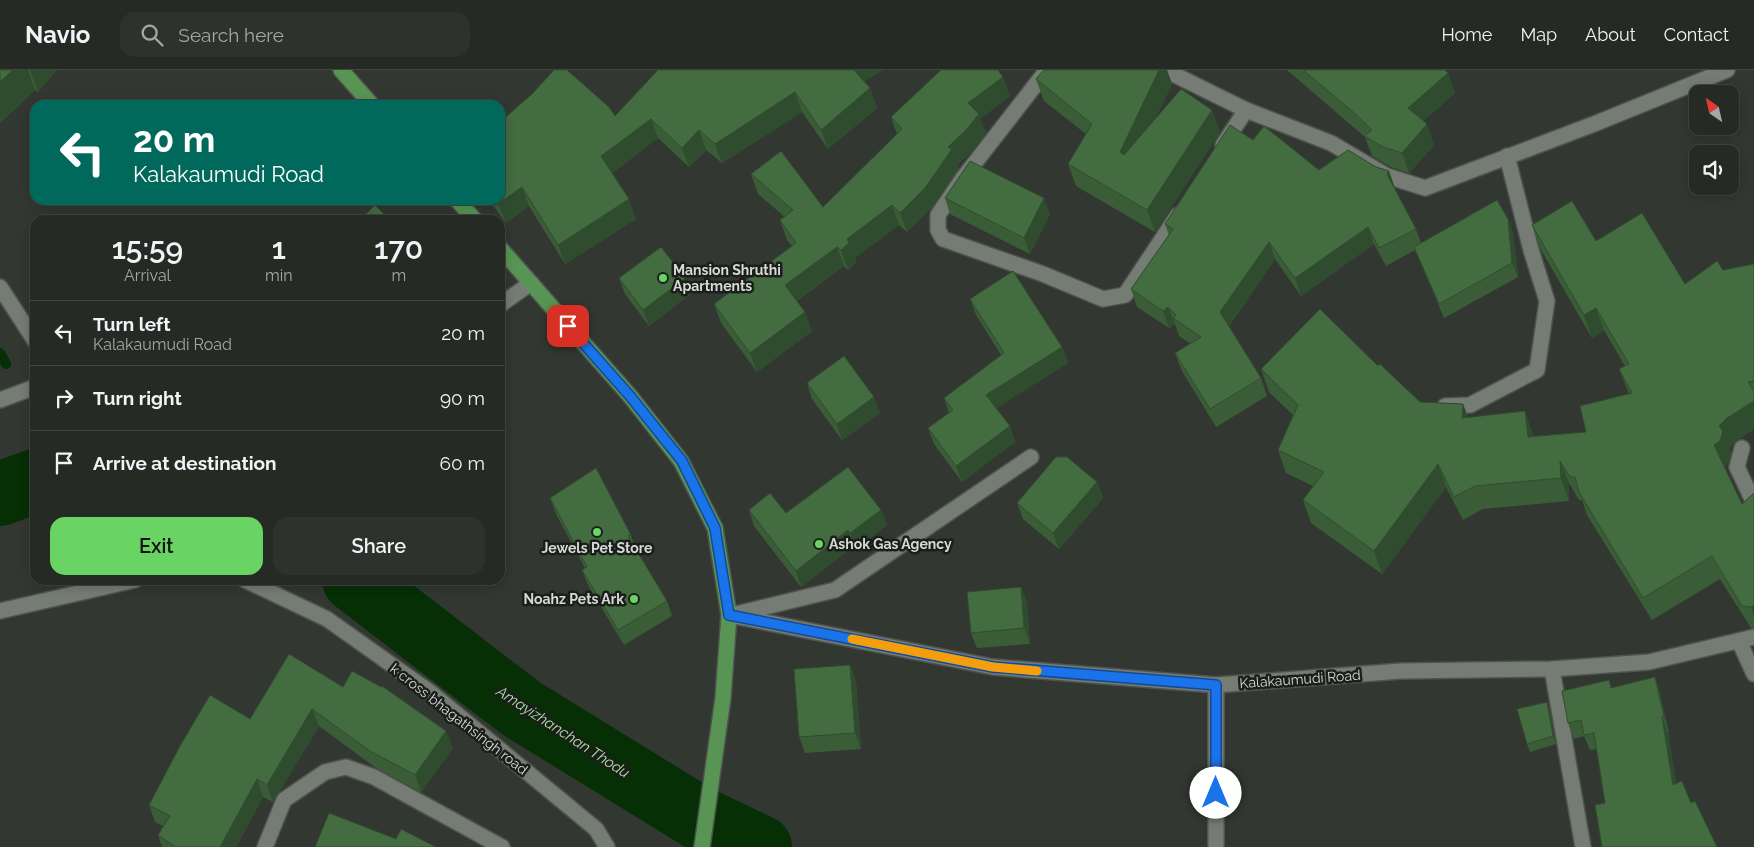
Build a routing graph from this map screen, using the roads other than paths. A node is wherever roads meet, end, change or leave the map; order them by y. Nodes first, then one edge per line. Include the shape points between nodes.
1 (340, 70) edge
2 (1046, 70) edge
3 (1727, 70) edge
4 (1174, 72) edge
5 (367, 100) edge
6 (1246, 110) junction
7 (1507, 156) junction
8 (1214, 158) edge
9 (462, 205) edge
10 (1183, 207) edge
11 (470, 215) edge
12 (505, 254) edge
13 (531, 283) junction
14 (0, 287) edge
15 (505, 302) edge
16 (30, 333) edge
17 (30, 389) edge
18 (0, 400) edge
19 (1427, 407) edge
20 (1742, 448) dead end
21 (1031, 456) dead end
22 (1754, 504) edge
23 (113, 585) edge
24 (256, 585) edge
25 (0, 611) edge
26 (729, 615) junction
27 (1746, 639) edge
28 (1552, 669) junction
29 (1754, 674) edge
30 (1216, 685) junction
31 (265, 847) edge
32 (502, 847) edge
33 (607, 847) edge
34 (702, 847) edge
35 (1216, 847) edge
36 (1583, 847) edge

1 - 5 main road
2 - 10 street via 938,215 938,230 943,239 1110,298 1125,295
3 - 7 street
4 - 6 street
6 - 7 street via 1330,143 1387,176 1425,188
6 - 8 street
7 - 19 street via 1547,301 1537,370 1470,405
9 - 11 main road
12 - 13 main road
13 - 15 street
13 - 26 main road via 682,461 715,528
14 - 16 street
17 - 18 street
20 - 22 street via 1737,467
21 - 26 street via 836,590
23 - 25 street
24 - 33 street, k cross bhagathsingh road via 327,619 430,692 596,829
26 - 30 street, Kalakaumudi Road via 993,667
26 - 34 main road via 723,698
27 - 28 street, Kalakaumudi Road via 1649,662
27 - 29 street
28 - 30 street, Kalakaumudi Road via 1401,671
28 - 36 street
30 - 35 street
31 - 32 street via 284,800 325,772 346,767 374,777

